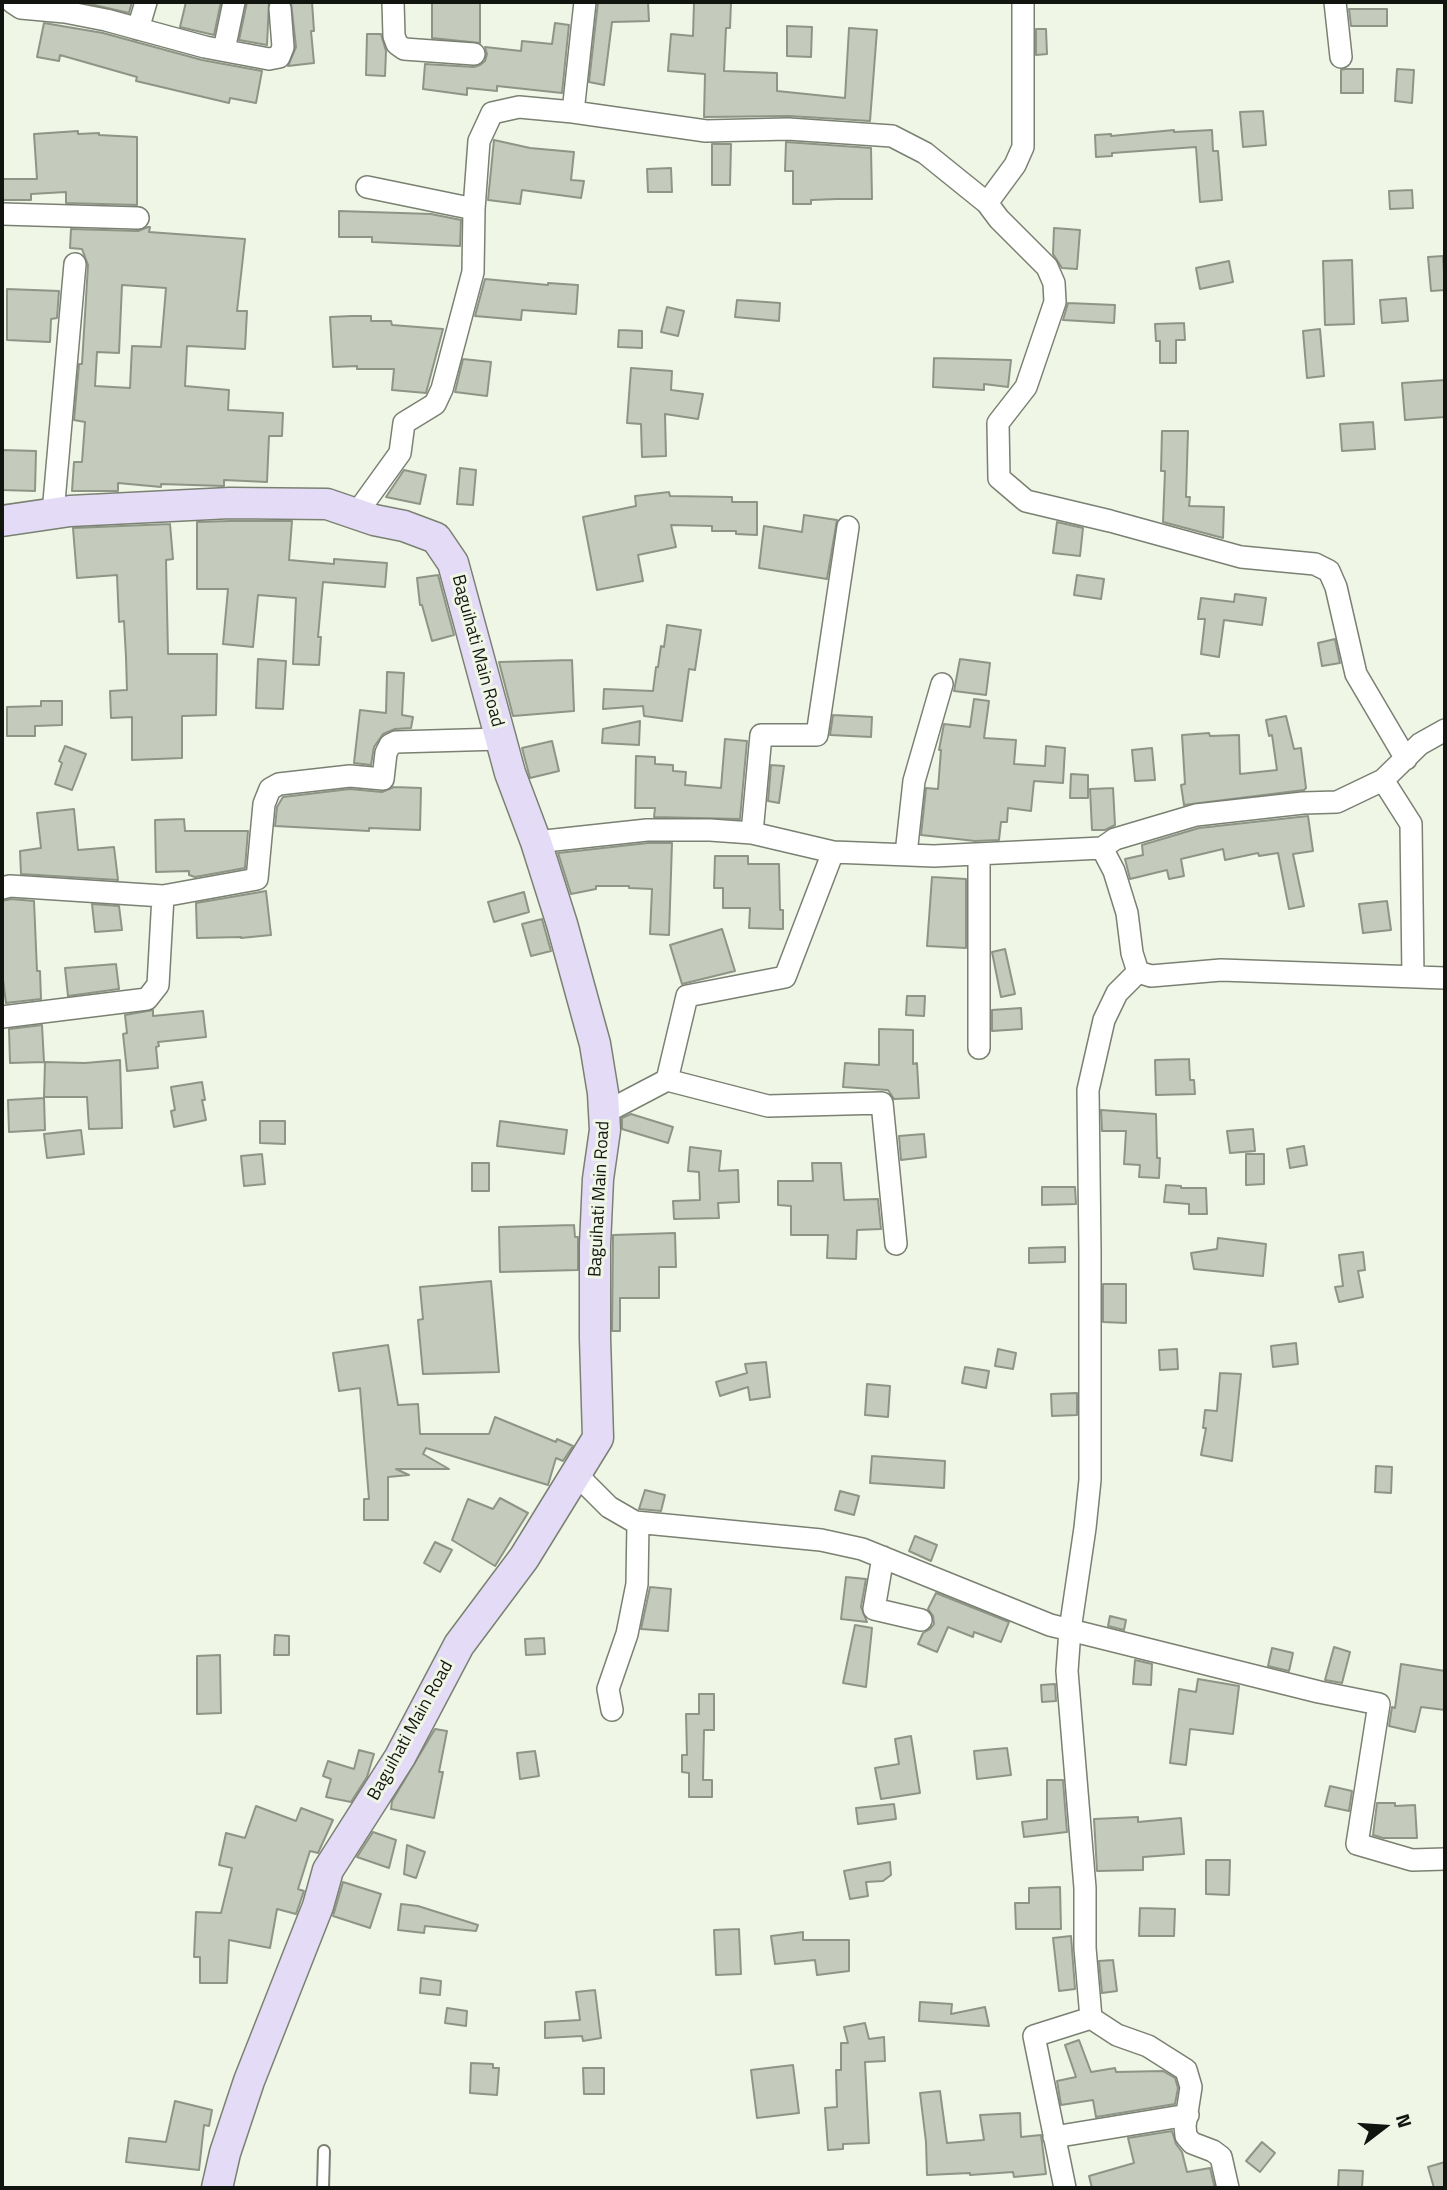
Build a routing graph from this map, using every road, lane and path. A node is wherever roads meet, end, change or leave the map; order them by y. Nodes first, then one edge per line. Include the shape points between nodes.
1 (12, 2) edge
2 (146, 2) edge
3 (234, 2) edge
4 (393, 2) edge
5 (585, 2) edge
6 (1023, 2) edge
7 (1335, 2) edge
8 (66, 7) edge
9 (280, 8) dead end
10 (138, 29) junction
11 (224, 50) junction
12 (474, 54) dead end
13 (1341, 57) dead end
14 (573, 112) junction
15 (367, 187) dead end
16 (987, 203) junction
17 (474, 209) junction
18 (2, 214) edge
19 (138, 218) dead end
20 (75, 264) dead end
21 (53, 513) junction
22 (356, 514) junction
23 (2, 521) edge
24 (848, 527) dead end
25 (942, 684) dead end
26 (1445, 730) edge
27 (500, 739) junction
28 (1406, 759) junction
29 (1383, 780) junction
30 (752, 833) junction
31 (536, 842) junction
32 (1102, 848) junction
33 (833, 852) junction
34 (906, 854) junction
35 (979, 854) junction
36 (2, 888) edge
37 (163, 896) junction
38 (1138, 971) junction
39 (1413, 977) junction
40 (1445, 978) edge
41 (2, 1017) edge
42 (979, 1048) dead end
43 (667, 1080) junction
44 (604, 1112) junction
45 (896, 1244) dead end
46 (577, 1475) junction
47 (638, 1523) junction
48 (883, 1557) junction
49 (921, 1620) dead end
50 (1070, 1630) junction
51 (612, 1710) dead end
52 (1445, 1858) edge
53 (1091, 2018) junction
54 (1188, 2115) junction
55 (1054, 2137) junction
56 (324, 2151) dead end
57 (217, 2188) edge
58 (323, 2188) edge
59 (1065, 2188) edge
60 (1228, 2188) edge

1 - 8 street via 21,9
2 - 10 street
3 - 11 street
4 - 12 street via 394,36 404,49
5 - 14 street
6 - 16 street via 1023,147
7 - 13 street
8 - 10 street
9 - 11 street via 283,47 279,57
10 - 11 street
14 - 16 street via 706,131 788,129 892,136 925,153
14 - 17 street via 519,107 492,113 479,141
15 - 17 street
16 - 28 street via 1047,267 1055,302 1026,387 998,423 999,478 1026,501 1241,557 1315,564 1329,571 1356,674
17 - 22 street via 473,272 442,389 435,404 404,423 400,453
18 - 19 street
20 - 21 street
21 - 22 street, Baguihati Main Road via 230,503 327,504
21 - 23 street, Baguihati Main Road
22 - 27 street, Baguihati Main Road via 436,538 453,564
24 - 30 street via 817,735 761,735
25 - 34 street via 914,781
26 - 28 street via 1420,744
27 - 31 street, Baguihati Main Road
27 - 37 street via 396,742 386,753 383,779 350,776 279,784 270,789 264,804 257,879
28 - 29 street
29 - 32 street via 1337,802 1196,815 1115,839
29 - 39 street via 1411,824
30 - 31 street via 648,830
30 - 33 street
31 - 44 street, Baguihati Main Road via 595,1044
32 - 35 street
32 - 38 street via 1127,913
33 - 34 street
33 - 43 street via 785,977 687,996
34 - 35 street
35 - 42 street
36 - 37 street
37 - 41 street via 158,985 147,999
38 - 39 street via 1151,976 1221,970
38 - 50 street via 1117,993 1104,1020 1088,1090 1090,1480
39 - 40 street
43 - 44 street
43 - 45 street via 768,1106 881,1103
44 - 46 street, Baguihati Main Road via 595,1245 598,1438
46 - 47 street via 609,1507
46 - 57 street, Baguihati Main Road via 524,1558 458,1645 400,1757 328,1870 249,2081
47 - 48 street via 821,1540
47 - 51 street via 637,1584 627,1634 608,1689
48 - 49 street via 874,1609
48 - 50 street
50 - 52 street via 1379,1704 1357,1844 1412,1860
50 - 53 street via 1070,1715
53 - 54 street via 1186,2070 1191,2087
53 - 55 street via 1034,2036
54 - 55 street
54 - 60 street via 1186,2136 1221,2157
55 - 59 street
56 - 58 lane

